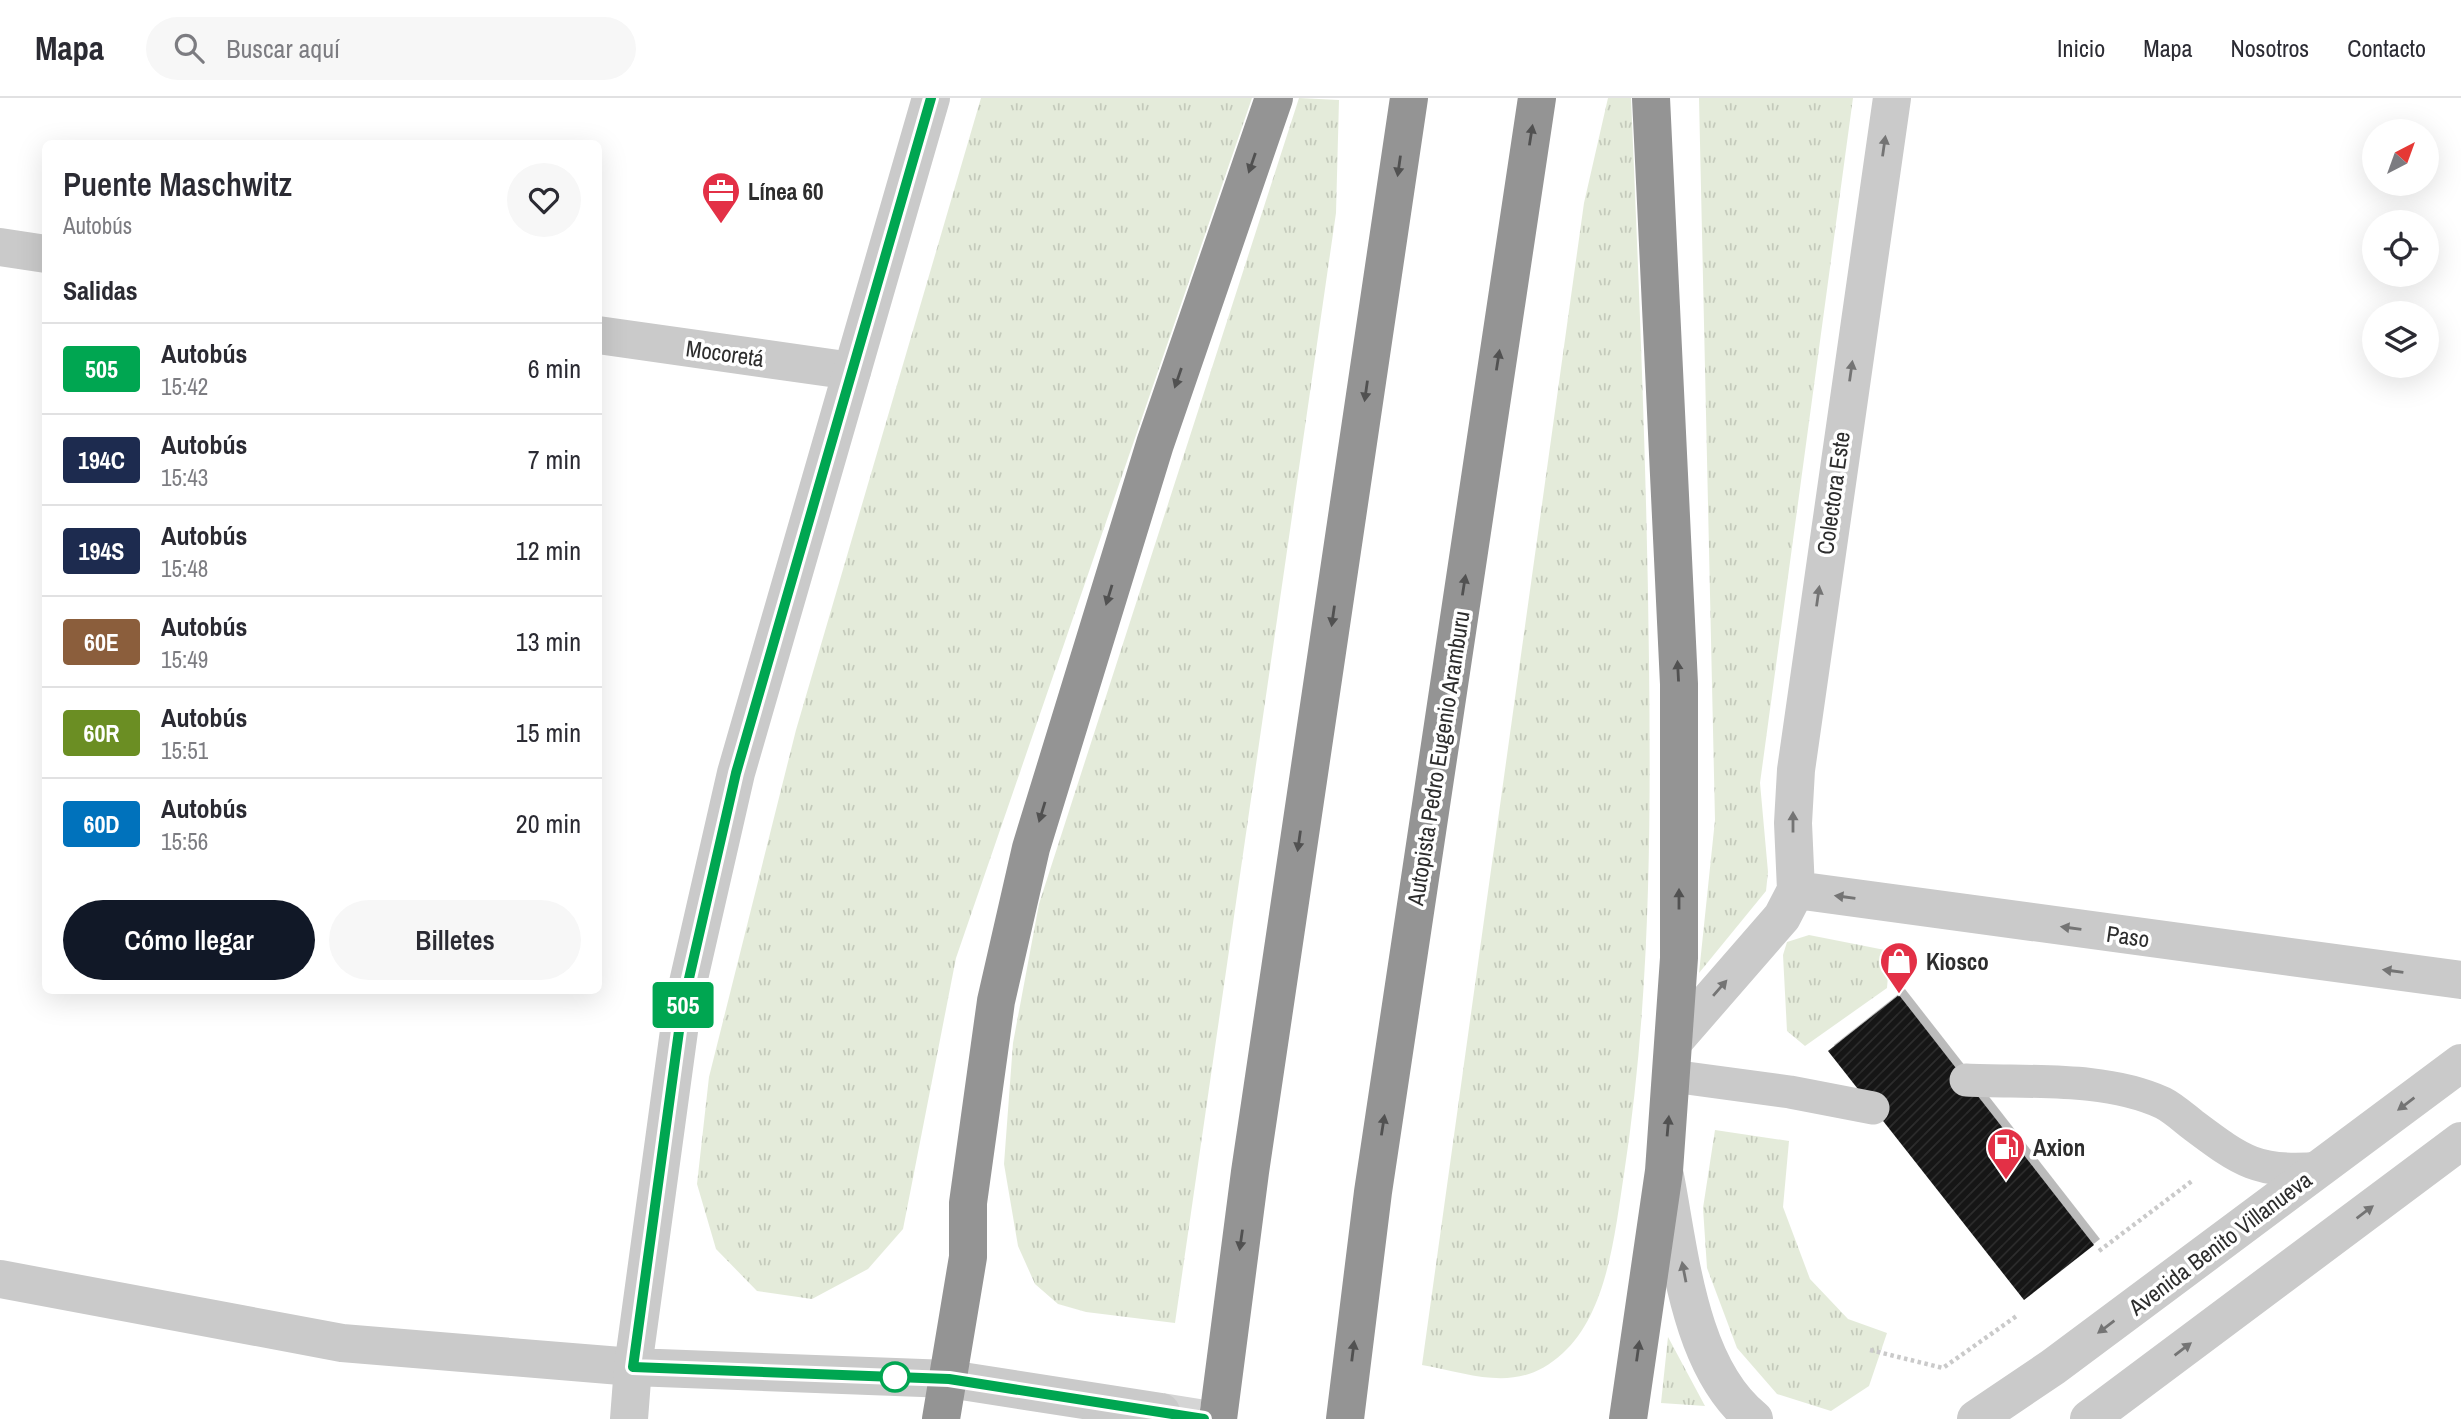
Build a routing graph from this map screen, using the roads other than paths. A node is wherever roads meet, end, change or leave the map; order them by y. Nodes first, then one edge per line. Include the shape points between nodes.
1 (931, 98) edge
2 (1274, 98) edge
3 (1409, 98) edge
4 (1537, 98) edge
5 (1651, 98) edge
6 (1892, 98) edge
7 (0, 247) edge
8 (42, 253) edge
9 (602, 335) edge
10 (852, 372) junction
11 (1796, 890) junction
12 (2461, 980) edge
13 (1674, 1058) junction
14 (2461, 1063) edge
15 (1966, 1080) dead end
16 (1873, 1108) dead end
17 (2461, 1141) edge
18 (2320, 1168) junction
19 (1664, 1171) junction
20 (0, 1279) edge
21 (633, 1367) junction
22 (949, 1379) junction
23 (1161, 1412) dead end
24 (629, 1419) edge
25 (941, 1419) edge
26 (1218, 1419) edge
27 (1345, 1419) edge
28 (1628, 1419) edge
29 (1754, 1419) edge
30 (1976, 1419) edge
31 (2089, 1419) edge

1 - 10 street
2 -> 22 highway via 1155,444 1031,848 996,1001 968,1203 968,1257
3 -> 26 highway via 1250,1172
27 -> 4 highway, Autopista Pedro Eugenio Aramburu via 1373,1192
13 -> 5 highway via 1679,958 1679,684
11 -> 6 street, Colectora Este via 1796,771
7 - 8 street
9 - 10 street, Mocoretá
10 - 21 street via 736,773 682,1009
12 -> 11 street, Paso
13 -> 11 street via 1782,917
13 - 16 lane
19 -> 13 highway
14 -> 18 street, Avenida Benito Villanueva
15 - 18 lane via 2103,1086 2164,1103 2230,1153 2260,1167 2285,1171
31 -> 17 street
18 -> 30 street, Avenida Benito Villanueva
28 -> 19 highway
29 -> 19 street via 1714,1368 1691,1310
20 - 21 street via 342,1343
21 - 22 street
21 - 24 street
22 - 23 street
22 - 25 highway

